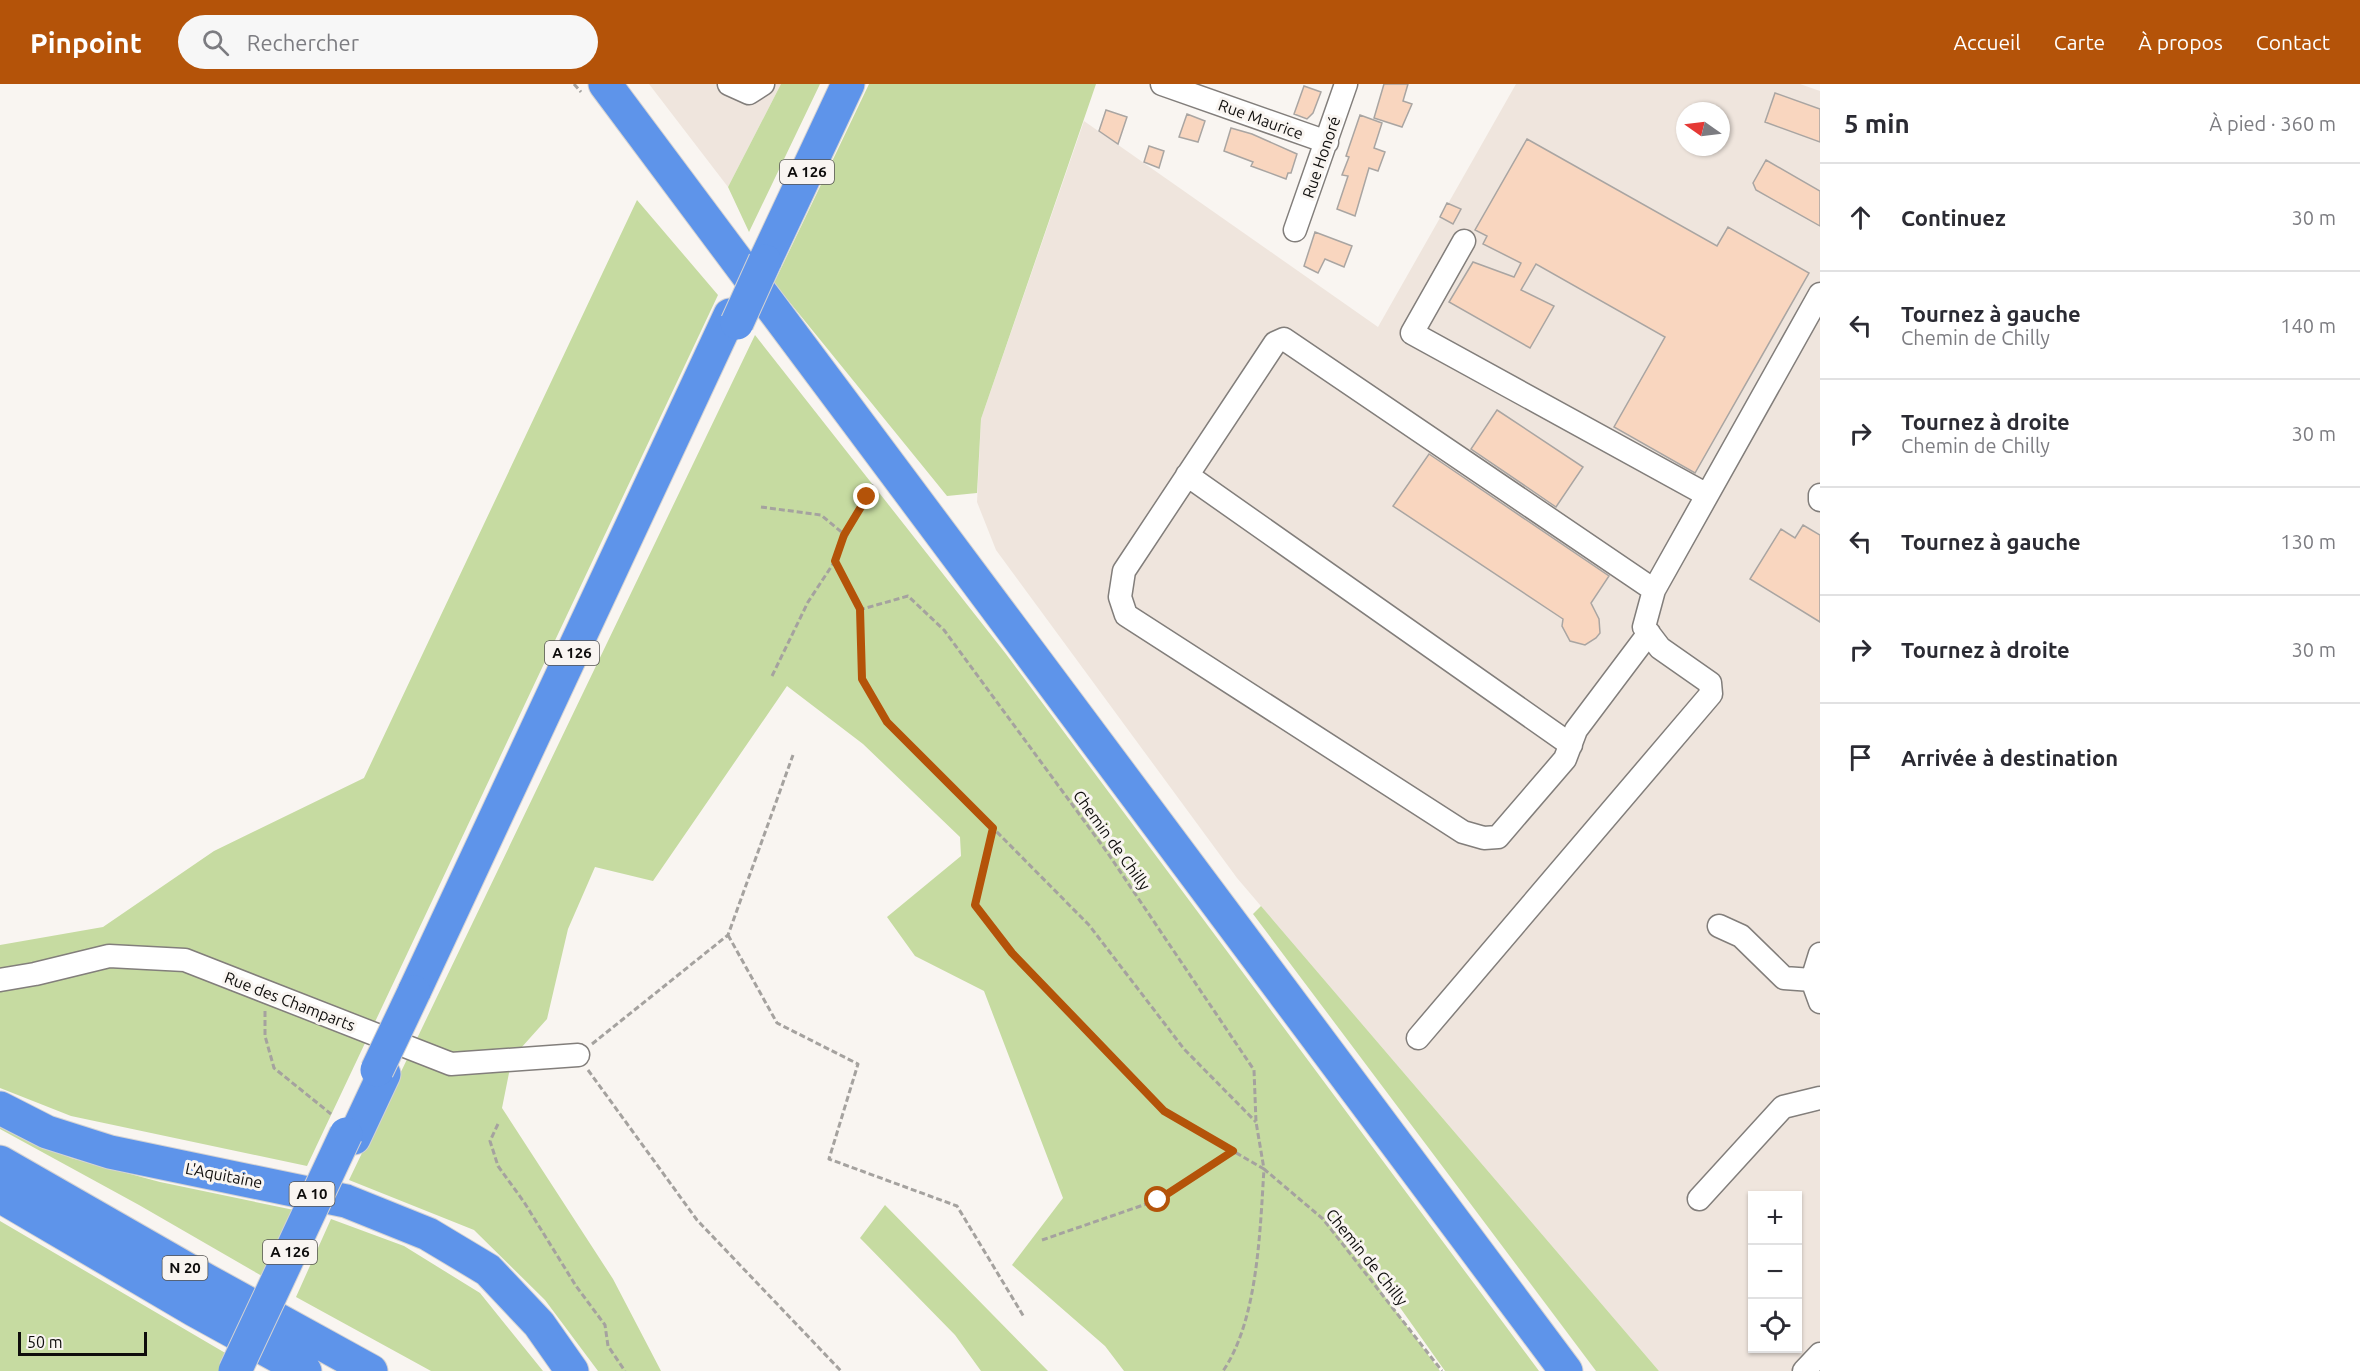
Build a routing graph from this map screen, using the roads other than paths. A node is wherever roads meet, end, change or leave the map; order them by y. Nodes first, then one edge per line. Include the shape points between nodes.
1 (605, 84) edge
2 (729, 84) edge
3 (763, 84) edge
4 (839, 84) edge
5 (848, 84) edge
6 (1162, 84) edge
7 (1346, 84) edge
8 (1326, 142) junction
9 (1295, 231) dead end
10 (1464, 241) dead end
11 (762, 257) junction
12 (1820, 294) edge
13 (1187, 475) junction
14 (1707, 495) junction
15 (1654, 590) junction
16 (1649, 633) junction
17 (1571, 745) junction
18 (1719, 926) dead end
19 (1820, 954) edge
20 (0, 980) edge
21 (1812, 980) junction
22 (1820, 1002) edge
23 (1418, 1038) dead end
24 (578, 1055) road end
25 (1820, 1098) edge
26 (0, 1108) edge
27 (346, 1130) junction
28 (0, 1162) edge
29 (0, 1196) edge
30 (1699, 1199) dead end
31 (1820, 1354) edge
32 (235, 1371) edge
33 (245, 1371) edge
34 (305, 1371) edge
35 (371, 1371) edge
36 (572, 1371) edge
37 (1566, 1371) edge
38 (1804, 1371) edge

1 - 37 highway
2 - 3 street via 749,93
4 - 11 highway, A 126
5 - 11 highway, A 126
6 - 8 street, Rue Maurice
7 - 8 street, Rue Honoré
8 - 9 street, Rue Honoré
10 - 14 street via 1412,333
11 - 27 highway, A 126, bridge via 380,1072
12 - 14 street
13 - 15 street via 1275,343 1284,339
13 - 17 street
13 - 17 street via 1124,571 1120,597 1126,615 1463,832 1498,837 1565,759
14 - 15 street
15 - 16 street via 1644,627
16 - 17 street via 1576,730
16 - 23 street via 1660,648 1710,683 1712,694
18 - 21 street via 1741,936 1784,978
19 - 21 street
20 - 24 street, Rue des Champarts via 109,956 185,960 451,1064
21 - 22 street
25 - 30 street via 1783,1107
26 - 36 highway, L'Aquitaine / A 10 via 47,1132 110,1152 346,1201 428,1234 488,1270 538,1324
27 - 32 highway, A 126, bridge
27 - 33 highway, A 126
28 - 35 highway, N 20
29 - 34 highway, N 20
31 - 38 street

